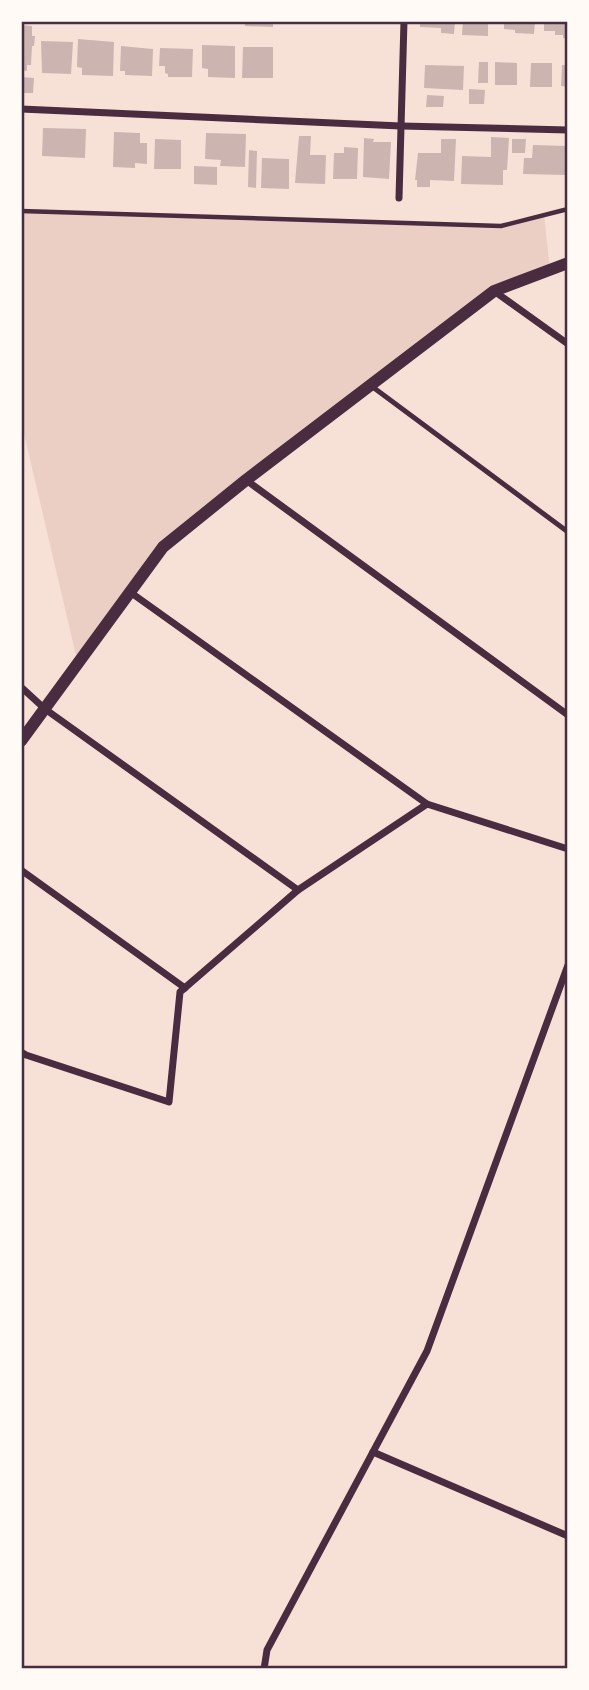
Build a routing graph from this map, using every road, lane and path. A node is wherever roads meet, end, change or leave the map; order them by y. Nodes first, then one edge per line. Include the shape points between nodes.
1 (404, 21) edge
2 (21, 109) edge
3 (401, 125) junction
4 (568, 130) edge
5 (399, 198) dead end
6 (568, 209) edge
7 (21, 211) edge
8 (568, 263) edge
9 (494, 291) junction
10 (568, 344) edge
11 (370, 385) junction
12 (246, 480) junction
13 (568, 532) edge
14 (130, 592) junction
15 (21, 687) edge
16 (45, 709) junction
17 (568, 715) edge
18 (21, 741) edge
19 (427, 804) junction
20 (568, 849) edge
21 (21, 870) edge
22 (298, 890) junction
23 (568, 965) edge
24 (566, 979) edge
25 (185, 988) junction
26 (23, 1056) edge
27 (373, 1452) junction
28 (568, 1536) edge
29 (264, 1669) edge

1 - 3 street
2 - 3 street
3 - 4 street
3 - 5 street
6 - 7 path via 501,226
8 - 9 street
9 - 10 street
9 - 11 street
11 - 12 street
11 - 13 lane
12 - 14 street via 163,547
12 - 17 street
14 - 16 street
14 - 19 street
15 - 16 street
16 - 18 street
16 - 22 street
19 - 20 street
19 - 22 street
21 - 25 street
22 - 25 street
23 - 24 street
24 - 27 street via 428,1351
25 - 26 street via 180,992 169,1102
27 - 28 street
27 - 29 street via 267,1650

